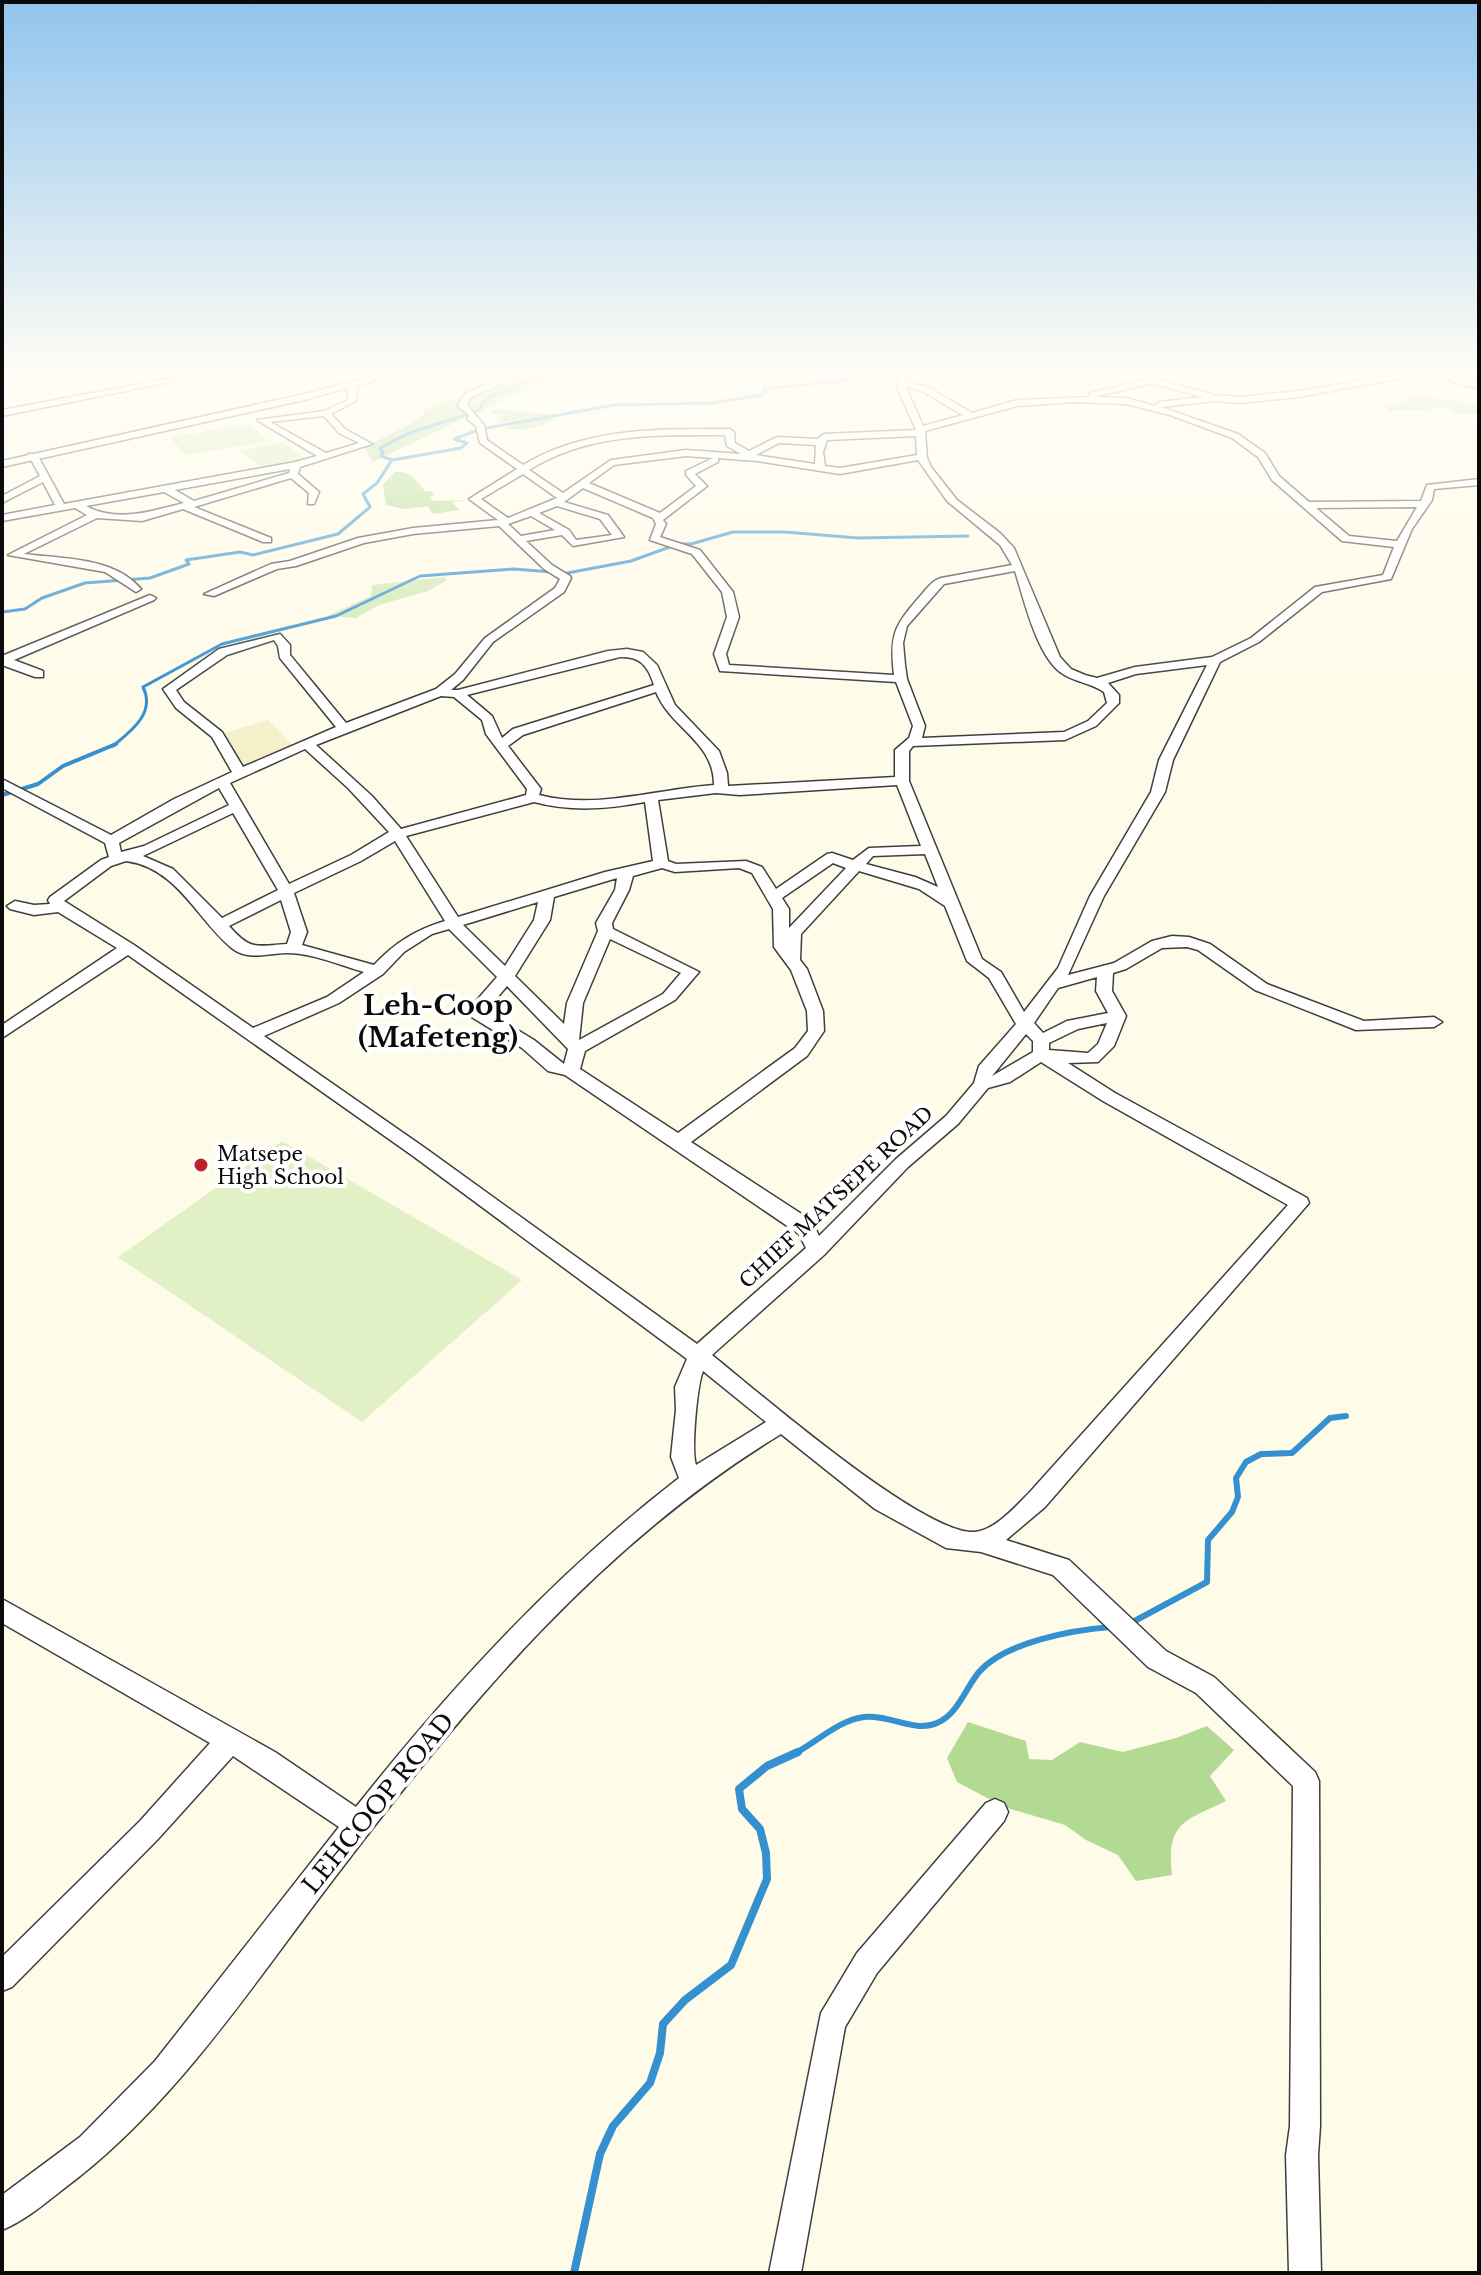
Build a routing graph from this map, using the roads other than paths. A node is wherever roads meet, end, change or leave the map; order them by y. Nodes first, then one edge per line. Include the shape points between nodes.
1 (220, 477) edge
2 (272, 477) edge
3 (301, 477) edge
4 (513, 477) edge
5 (534, 477) edge
6 (591, 477) edge
7 (693, 477) edge
8 (935, 477) edge
9 (1275, 477) edge
10 (44, 478) joint
11 (1479, 482) edge
12 (582, 484) junction
13 (163, 487) junction
14 (108, 499) junction
15 (560, 500) junction
16 (2, 502) edge
17 (311, 502) dead end
18 (1423, 504) junction
19 (77, 505) junction
20 (189, 505) junction
21 (1310, 505) junction
22 (61, 507) junction
23 (35, 511) junction
24 (532, 513) junction
25 (154, 514) junction
26 (95, 515) junction
27 (660, 517) junction
28 (2, 518) edge
29 (503, 522) junction
30 (565, 532) junction
31 (520, 539) junction
32 (267, 540) dead end
33 (1400, 545) junction
34 (7, 554) edge
35 (1017, 567) junction
36 (136, 589) dead end
37 (210, 594) dead end
38 (150, 598) dead end
39 (1215, 660) junction
40 (2, 661) edge
41 (39, 674) dead end
42 (901, 679) junction
43 (1098, 682) junction
44 (662, 686) junction
45 (440, 692) junction
46 (458, 694) junction
47 (344, 728) junction
48 (915, 740) junction
49 (308, 745) junction
50 (501, 745) junction
51 (240, 773) junction
52 (902, 781) junction
53 (2, 783) edge
54 (223, 783) junction
55 (721, 787) junction
56 (532, 797) junction
57 (651, 799) junction
58 (237, 806) junction
59 (396, 834) junction
60 (111, 841) junction
61 (929, 850) junction
62 (124, 857) junction
63 (661, 863) junction
64 (855, 868) junction
65 (626, 873) junction
66 (286, 892) junction
67 (547, 894) junction
68 (774, 897) junction
69 (953, 905) junction
70 (6, 906) edge
71 (61, 907) junction
72 (219, 925) junction
73 (454, 925) junction
74 (606, 931) junction
75 (128, 948) junction
76 (293, 948) junction
77 (792, 961) junction
78 (377, 971) junction
79 (1105, 971) junction
80 (506, 977) junction
81 (1052, 984) junction
82 (1002, 986) junction
83 (1040, 1000) junction
84 (1118, 1016) junction
85 (1027, 1022) junction
86 (1434, 1022) dead end
87 (5, 1027) edge
88 (253, 1036) junction
89 (573, 1044) junction
90 (1041, 1047) junction
91 (571, 1071) junction
92 (982, 1084) junction
93 (680, 1141) junction
94 (817, 1250) junction
95 (698, 1356) junction
96 (783, 1422) junction
97 (691, 1480) junction
98 (981, 1542) junction
99 (2, 1610) edge
100 (229, 1741) junction
101 (995, 1812) dead end
102 (359, 1825) junction
103 (2, 1977) edge
104 (2, 2214) edge
105 (785, 2273) edge
106 (1305, 2273) edge

1 - 13 street
2 - 20 street
3 - 17 street via 314,492
4 - 29 street via 474,499
5 - 15 street
6 - 12 street
7 - 27 street via 702,486
8 - 35 street via 954,502 998,537
9 - 21 street
10 - 16 street
10 - 22 street
11 - 18 street via 1435,485
12 - 15 street
12 - 27 street
13 - 14 street
13 - 20 street
14 - 19 street
14 - 25 street
15 - 24 street
15 - 30 street via 604,517 619,537 573,543
16 - 23 street
18 - 21 street
18 - 33 street
19 - 22 street
19 - 26 street
20 - 25 street
20 - 32 street
21 - 33 street via 1346,539
22 - 23 street
23 - 28 street
24 - 29 street
24 - 30 street
25 - 26 street
26 - 34 street
27 - 42 street via 654,538 696,552 727,592 733,617 720,654 724,668
29 - 31 street
29 - 37 street via 362,540 275,566
30 - 31 street
31 - 45 street via 566,578 565,583 489,640
33 - 39 street via 1387,577 1319,589 1255,640
34 - 36 street via 108,569
35 - 42 street via 934,585 902,619 897,652
35 - 43 street via 1059,665
38 - 40 street
39 - 43 street
39 - 81 street, CHIEF MATSEPE ROAD via 1166,760 1158,792 1097,896 1065,969
40 - 41 street
42 - 48 street via 919,726
43 - 48 street via 1113,695 1113,703 1083,731 991,740
44 - 46 street via 651,665 640,655 625,652
44 - 50 street via 518,732
44 - 55 street via 667,705 715,754
45 - 46 street
45 - 47 street
46 - 50 street via 488,719
47 - 49 street
47 - 51 street via 284,655 276,636 223,652 169,689 217,735
48 - 52 street via 902,750
49 - 51 street
49 - 59 street
50 - 56 street via 534,789
51 - 54 street
52 - 55 street via 740,791
52 - 61 street
53 - 60 street
54 - 58 street
54 - 60 street
55 - 57 street
56 - 57 street via 573,805
56 - 59 street
57 - 63 street
58 - 62 street
58 - 66 street
59 - 66 street
59 - 73 street via 448,905
60 - 62 street via 115,855
61 - 64 street via 869,852
61 - 69 street
62 - 71 street via 106,863 55,900
62 - 72 street via 142,859 184,886
63 - 65 street
63 - 68 street via 675,868 741,864 757,870
64 - 68 street via 832,857
64 - 69 street via 907,877
64 - 77 street via 793,933
65 - 67 street
65 - 74 street via 604,923
66 - 72 street
66 - 76 street via 299,932
67 - 73 street
67 - 80 street via 542,920
68 - 77 street via 781,909 782,947
69 - 82 street via 975,961
70 - 71 street
71 - 75 street
72 - 76 street via 250,952
73 - 78 street via 427,931 398,949
73 - 80 street
74 - 89 street via 575,1003
74 - 89 street via 691,972 669,997
75 - 87 street
75 - 88 street
76 - 78 street
77 - 93 street via 815,1011 812,1040
78 - 88 street via 333,1000
79 - 81 street
79 - 84 street via 1104,991
79 - 86 street via 1157,944 1189,942 1261,987 1362,1026
80 - 89 street
80 - 91 street via 476,1012 554,1067
81 - 83 street, CHIEF MATSEPE ROAD
82 - 83 street
82 - 85 street via 1017,1015
83 - 85 street, CHIEF MATSEPE ROAD
84 - 90 street via 1073,1025
84 - 90 street via 1110,1042 1090,1060 1076,1061
85 - 90 street
85 - 92 street, CHIEF MATSEPE ROAD via 985,1070
88 - 95 street
89 - 91 street
90 - 92 street via 1004,1078
90 - 98 street via 1109,1097 1300,1203 1037,1500 1008,1527
91 - 93 street
92 - 94 street, CHIEF MATSEPE ROAD via 952,1120
93 - 94 street via 793,1218
94 - 95 street, CHIEF MATSEPE ROAD
95 - 96 street
95 - 97 street via 686,1387 682,1457
96 - 97 street, LEHCOOP ROAD
96 - 98 street via 883,1502 954,1541
97 - 102 street, LEHCOOP ROAD via 611,1547 507,1648
98 - 106 street via 1061,1567 1157,1659 1205,1685 1306,1781
99 - 100 street
100 - 102 street
100 - 103 street via 149,1830
101 - 105 street via 867,1963 831,2023
102 - 104 street, LEHCOOP ROAD via 177,2059 103,2137

